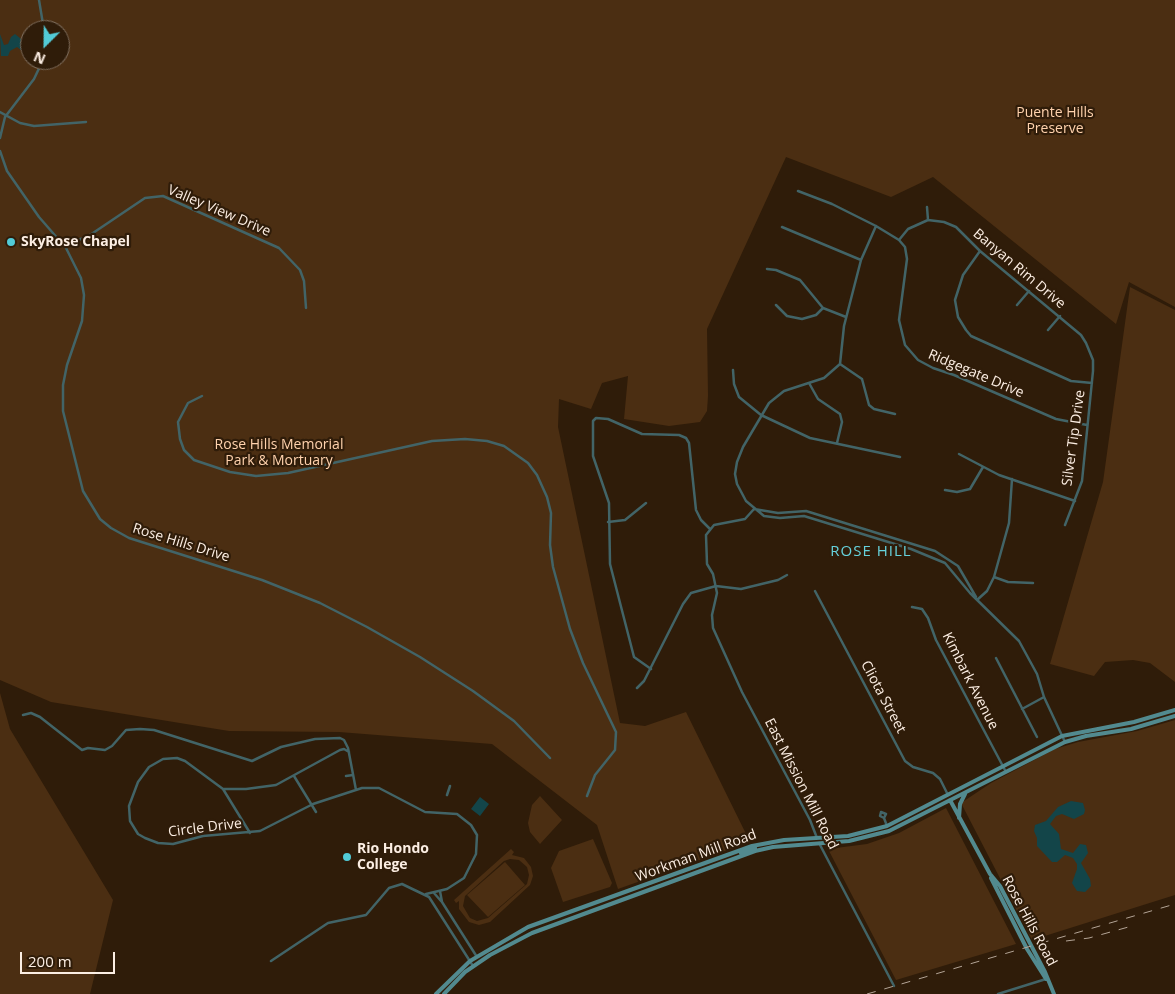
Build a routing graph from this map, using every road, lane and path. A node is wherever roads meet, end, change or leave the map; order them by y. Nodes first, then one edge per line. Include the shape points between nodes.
1 (39, 0) edge
2 (42, 20) edge
3 (38, 70) edge
4 (0, 112) edge
5 (6, 116) junction
6 (86, 122) dead end
7 (0, 138) edge
8 (0, 150) edge
9 (798, 191) dead end
10 (927, 207) dead end
11 (928, 220) junction
12 (876, 226) junction
13 (782, 227) dead end
14 (900, 240) junction
15 (65, 246) junction
16 (980, 251) junction
17 (861, 260) junction
18 (767, 269) dead end
19 (1029, 291) junction
20 (776, 305) dead end
21 (1017, 305) dead end
22 (306, 308) dead end
23 (824, 308) junction
24 (1060, 316) junction
25 (846, 317) junction
26 (1048, 330) dead end
27 (840, 364) junction
28 (733, 370) dead end
29 (1092, 382) junction
30 (809, 383) junction
31 (202, 396) dead end
32 (895, 414) dead end
33 (761, 415) junction
34 (1088, 425) junction
35 (837, 443) junction
36 (959, 454) dead end
37 (900, 457) dead end
38 (983, 467) junction
39 (1012, 479) junction
40 (944, 490) dead end
41 (1075, 501) junction
42 (646, 503) dead end
43 (754, 509) junction
44 (608, 522) junction
45 (1065, 525) dead end
46 (710, 528) junction
47 (788, 575) dead end
48 (994, 577) junction
49 (1033, 583) dead end
50 (716, 586) junction
51 (814, 591) dead end
52 (978, 600) junction
53 (912, 607) dead end
54 (996, 658) dead end
55 (651, 669) junction
56 (637, 688) dead end
57 (1044, 697) junction
58 (1022, 709) junction
59 (1175, 710) edge
60 (24, 715) dead end
61 (1175, 716) edge
62 (1062, 736) junction
63 (1037, 737) dead end
64 (1065, 742) junction
65 (349, 752) junction
66 (550, 758) dead end
67 (1002, 765) junction
68 (1006, 772) junction
69 (353, 775) junction
70 (294, 776) junction
71 (346, 776) dead end
72 (450, 786) dead end
73 (223, 789) junction
74 (356, 790) junction
75 (966, 792) junction
76 (447, 795) dead end
77 (587, 796) dead end
78 (948, 796) junction
79 (950, 801) junction
80 (312, 805) junction
81 (291, 811) dead end
82 (316, 812) dead end
83 (293, 815) junction
84 (959, 818) junction
85 (885, 819) dead end
86 (888, 828) junction
87 (250, 833) junction
88 (816, 837) junction
89 (819, 843) junction
90 (755, 845) junction
91 (730, 859) junction
92 (440, 891) junction
93 (434, 893) junction
94 (426, 894) junction
95 (442, 902) junction
96 (476, 957) junction
97 (271, 961) dead end
98 (470, 961) junction
99 (480, 962) junction
100 (473, 966) junction
101 (1046, 979) junction
102 (894, 986) dead end
103 (436, 994) edge
104 (444, 994) edge
105 (998, 994) edge
106 (1054, 994) edge

1 - 2 street
3 - 5 street
4 - 5 street
5 - 6 street via 34,126
5 - 7 street
8 - 15 street, Rose Hills Drive via 4,164 19,189
9 - 12 street
10 - 11 street
11 - 14 street via 908,229
11 - 16 street, Banyan Rim Drive via 956,227
12 - 14 street
12 - 17 street
13 - 17 street
14 - 34 street, Ridgegate Drive via 907,259 899,320 901,335 918,360 1056,419
15 - 22 street, Valley View Drive via 90,235 144,198 163,196 279,248 300,270
15 - 66 street, Rose Hills Drive via 78,267 84,302 80,329 64,376 63,411 83,491 100,519 126,536 262,580 367,627 473,691 514,721
16 - 19 street, Banyan Rim Drive
16 - 29 street via 962,275 955,300 958,317 971,336 1071,381
17 - 25 street
18 - 23 street via 800,280
19 - 21 street
19 - 24 street, Banyan Rim Drive
20 - 23 street via 787,316 802,319 816,315
23 - 25 street
24 - 26 street
24 - 29 street, Banyan Rim Drive via 1086,343 1093,360
25 - 27 street
27 - 30 street via 833,372
27 - 32 street via 862,379 869,405
28 - 33 street via 739,397
29 - 34 street, Silver Tip Drive
30 - 33 street via 776,396
30 - 35 street via 818,399 840,414 842,422
31 - 77 street via 188,403 178,422 184,450 194,460 230,472 256,476 288,473 432,441 474,438 504,446 528,463 547,497 551,514 553,567 570,629 616,732 615,750 595,774
33 - 35 street via 798,434
33 - 43 street via 743,448 735,474 741,494
34 - 41 street, Silver Tip Drive via 1082,481
35 - 37 street
36 - 38 street
38 - 39 street
38 - 40 street via 970,489
39 - 41 street
39 - 48 street via 1009,522
41 - 45 street, Silver Tip Drive
42 - 44 street via 625,520
43 - 46 street via 745,519 721,522
43 - 52 street via 772,518 804,516 936,558 950,568
43 - 52 street via 806,511 935,551 958,566
44 - 46 street via 609,503 593,456 593,421 596,418 608,419 642,434 686,438 696,510
44 - 55 street via 610,564 629,643 634,657
46 - 50 street via 705,543 707,564
47 - 50 street via 741,589
48 - 49 street via 1008,582
48 - 52 street
50 - 55 street via 698,589 687,596
50 - 88 street, East Mission Mill Road via 713,628 718,642
51 - 78 street, Cliota Street via 905,761 933,773 940,779
52 - 57 street via 1019,641 1037,674
53 - 67 street, Kimbark Avenue via 922,610 928,618 936,640
54 - 58 street
55 - 56 street
57 - 58 street
57 - 62 street
58 - 63 street
59 - 62 main road, Workman Mill Road via 1126,724
60 - 65 street via 31,713 40,717 82,750 104,750 126,730 140,729 154,730 252,761 281,747 323,738 344,740
61 - 64 main road, Workman Mill Road via 1132,729
62 - 64 street
62 - 67 main road, Workman Mill Road
64 - 68 main road, Workman Mill Road
65 - 69 street
65 - 70 street via 340,750
67 - 68 street, Kimbark Avenue
67 - 78 main road, Workman Mill Road
68 - 75 main road, Workman Mill Road
69 - 71 street
69 - 74 street
70 - 73 street via 276,786
70 - 80 street
72 - 76 street
73 - 87 street
73 - 87 street, Circle Drive via 185,761 164,759 149,767 138,782 129,806 130,821 144,838 167,844 203,836
74 - 80 street, Circle Drive
74 - 92 street, Circle Drive via 379,788 425,812 457,814 471,825 477,835 473,862 464,878
75 - 79 main road, Workman Mill Road
75 - 84 main road via 960,804
78 - 79 main road, Rose Hills Road
78 - 86 main road, Workman Mill Road
79 - 84 main road, Rose Hills Road
79 - 86 main road, Workman Mill Road
80 - 82 street
80 - 83 street, Circle Drive
81 - 83 street
83 - 87 street, Circle Drive
84 - 101 main road, Rose Hills Road via 1000,886
85 - 86 street
86 - 88 main road, Workman Mill Road via 848,836
86 - 89 main road, Workman Mill Road via 848,841
88 - 89 street, East Mission Mill Road
88 - 90 main road, Workman Mill Road
89 - 91 main road, Workman Mill Road via 773,847
89 - 102 street, East Mission Mill Road
90 - 91 main road via 753,849
90 - 96 main road, Workman Mill Road via 528,927
91 - 99 main road, Workman Mill Road via 532,933
92 - 93 street, Circle Drive
92 - 95 street
93 - 94 street, Circle Drive
93 - 95 street
94 - 97 street via 395,884 366,915 328,923
94 - 98 street
95 - 96 street
96 - 98 main road, Workman Mill Road
96 - 99 street
98 - 100 street
98 - 103 main road, Workman Mill Road
99 - 100 main road, Workman Mill Road
100 - 104 main road, Workman Mill Road
101 - 105 street
101 - 106 main road, Rose Hills Road

